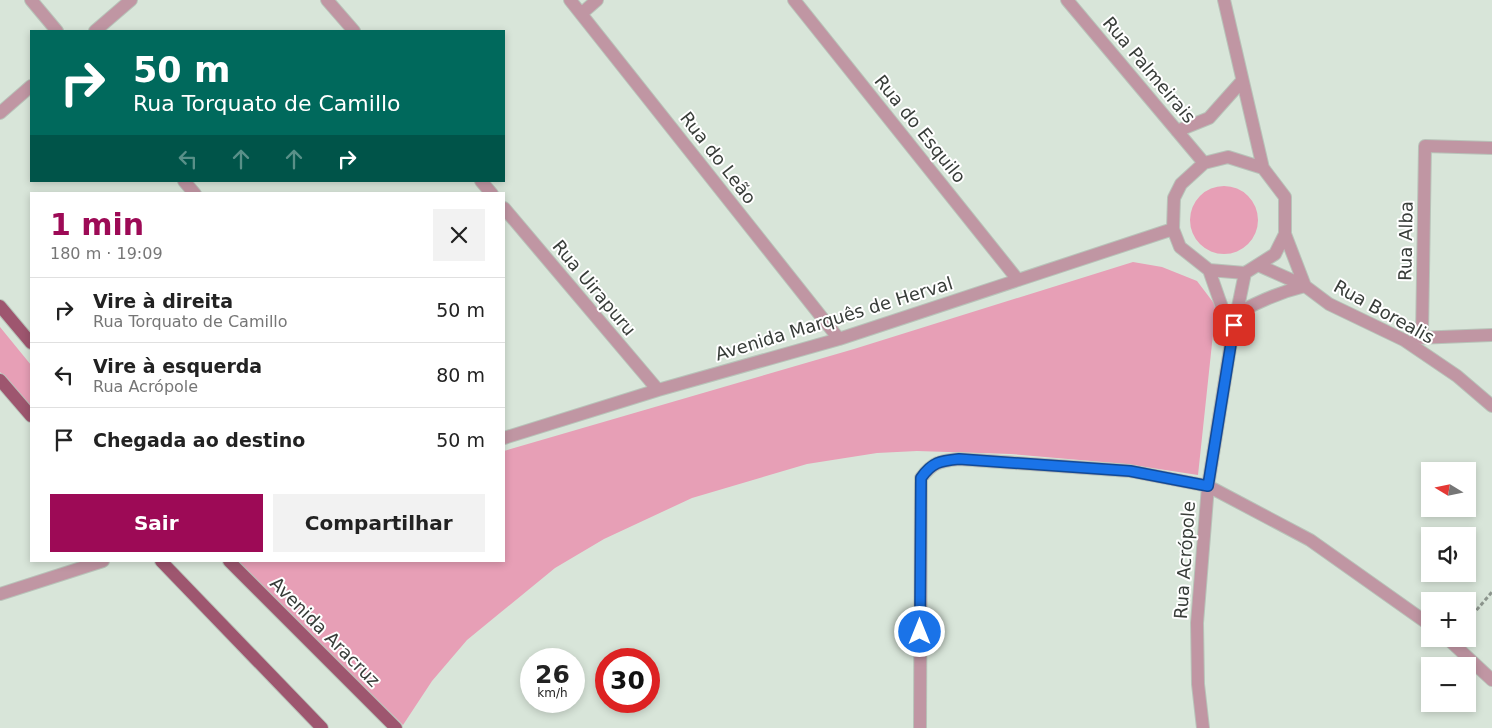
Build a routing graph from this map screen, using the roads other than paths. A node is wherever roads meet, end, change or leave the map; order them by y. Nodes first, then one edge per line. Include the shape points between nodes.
1 (32, 0) edge
2 (131, 0) edge
3 (327, 0) edge
4 (570, 0) edge
5 (597, 0) edge
6 (794, 0) edge
7 (1067, 0) edge
8 (1224, 0) edge
9 (581, 14) junction
10 (56, 30) edge
11 (96, 30) edge
12 (353, 30) edge
13 (1242, 81) junction
14 (30, 87) edge
15 (0, 113) edge
16 (1177, 130) junction
17 (1492, 148) edge
18 (1204, 163) junction
19 (1263, 168) junction
20 (185, 182) edge
21 (482, 182) edge
22 (193, 192) edge
23 (490, 192) edge
24 (505, 209) edge
25 (1174, 229) junction
26 (1285, 234) junction
27 (1258, 265) junction
28 (1208, 270) junction
29 (1245, 272) junction
30 (1018, 280) junction
31 (1305, 286) junction
32 (0, 306) edge
33 (1236, 314) junction
34 (1492, 335) edge
35 (1232, 336) junction
36 (1422, 337) junction
37 (839, 338) junction
38 (1404, 340) junction
39 (30, 342) edge
40 (0, 380) edge
41 (658, 390) junction
42 (1492, 406) edge
43 (30, 415) edge
44 (505, 438) edge
45 (1208, 486) junction
46 (100, 562) edge
47 (162, 562) edge
48 (230, 562) edge
49 (0, 594) edge
50 (1421, 619) edge
51 (1457, 647) edge
52 (1492, 680) edge
53 (322, 728) edge
54 (396, 728) edge
55 (920, 728) edge
56 (1204, 728) edge

1 - 10 street
2 - 11 street
3 - 12 street
4 - 9 street, Rua do Leão
5 - 9 street
6 - 30 street, Rua do Esquilo
7 - 16 street, Rua Palmeirais
8 - 13 street
9 - 37 street, Rua do Leão
13 - 16 street via 1209,118
13 - 19 street
14 - 15 street
16 - 18 street, Rua Palmeirais
17 - 36 street, Rua Alba via 1425,146
18 - 19 street via 1228,157
18 - 25 street via 1181,184 1174,198
19 - 26 street via 1286,197
20 - 22 street
21 - 23 street
24 - 41 street, Rua Uirapuru
25 - 28 street via 1180,247
25 - 30 street, Avenida Marquês de Herval
26 - 27 street via 1275,254
26 - 31 street, Rua Borealis
27 - 29 street
27 - 31 street, Rua Borealis
28 - 29 street
28 - 35 street, Rua Acrópole
29 - 33 street, Rua Acrópole
30 - 37 street, Avenida Marquês de Herval
31 - 33 street via 1263,299
31 - 38 street, Rua Borealis via 1329,304
32 - 39 main road
33 - 35 street, Rua Acrópole
34 - 36 street
35 - 45 street, Rua Acrópole
36 - 38 street
37 - 41 street, Avenida Marquês de Herval
38 - 42 street, Rua Borealis via 1457,376
40 - 43 main road
41 - 44 street, Avenida Marquês de Herval
45 - 50 street via 1310,540
45 - 55 street via 1130,471 959,459 938,462 928,468 921,478
45 - 56 street, Rua Acrópole via 1197,623 1198,684
46 - 49 street
47 - 53 main road
48 - 54 main road, Avenida Aracruz
51 - 52 street

